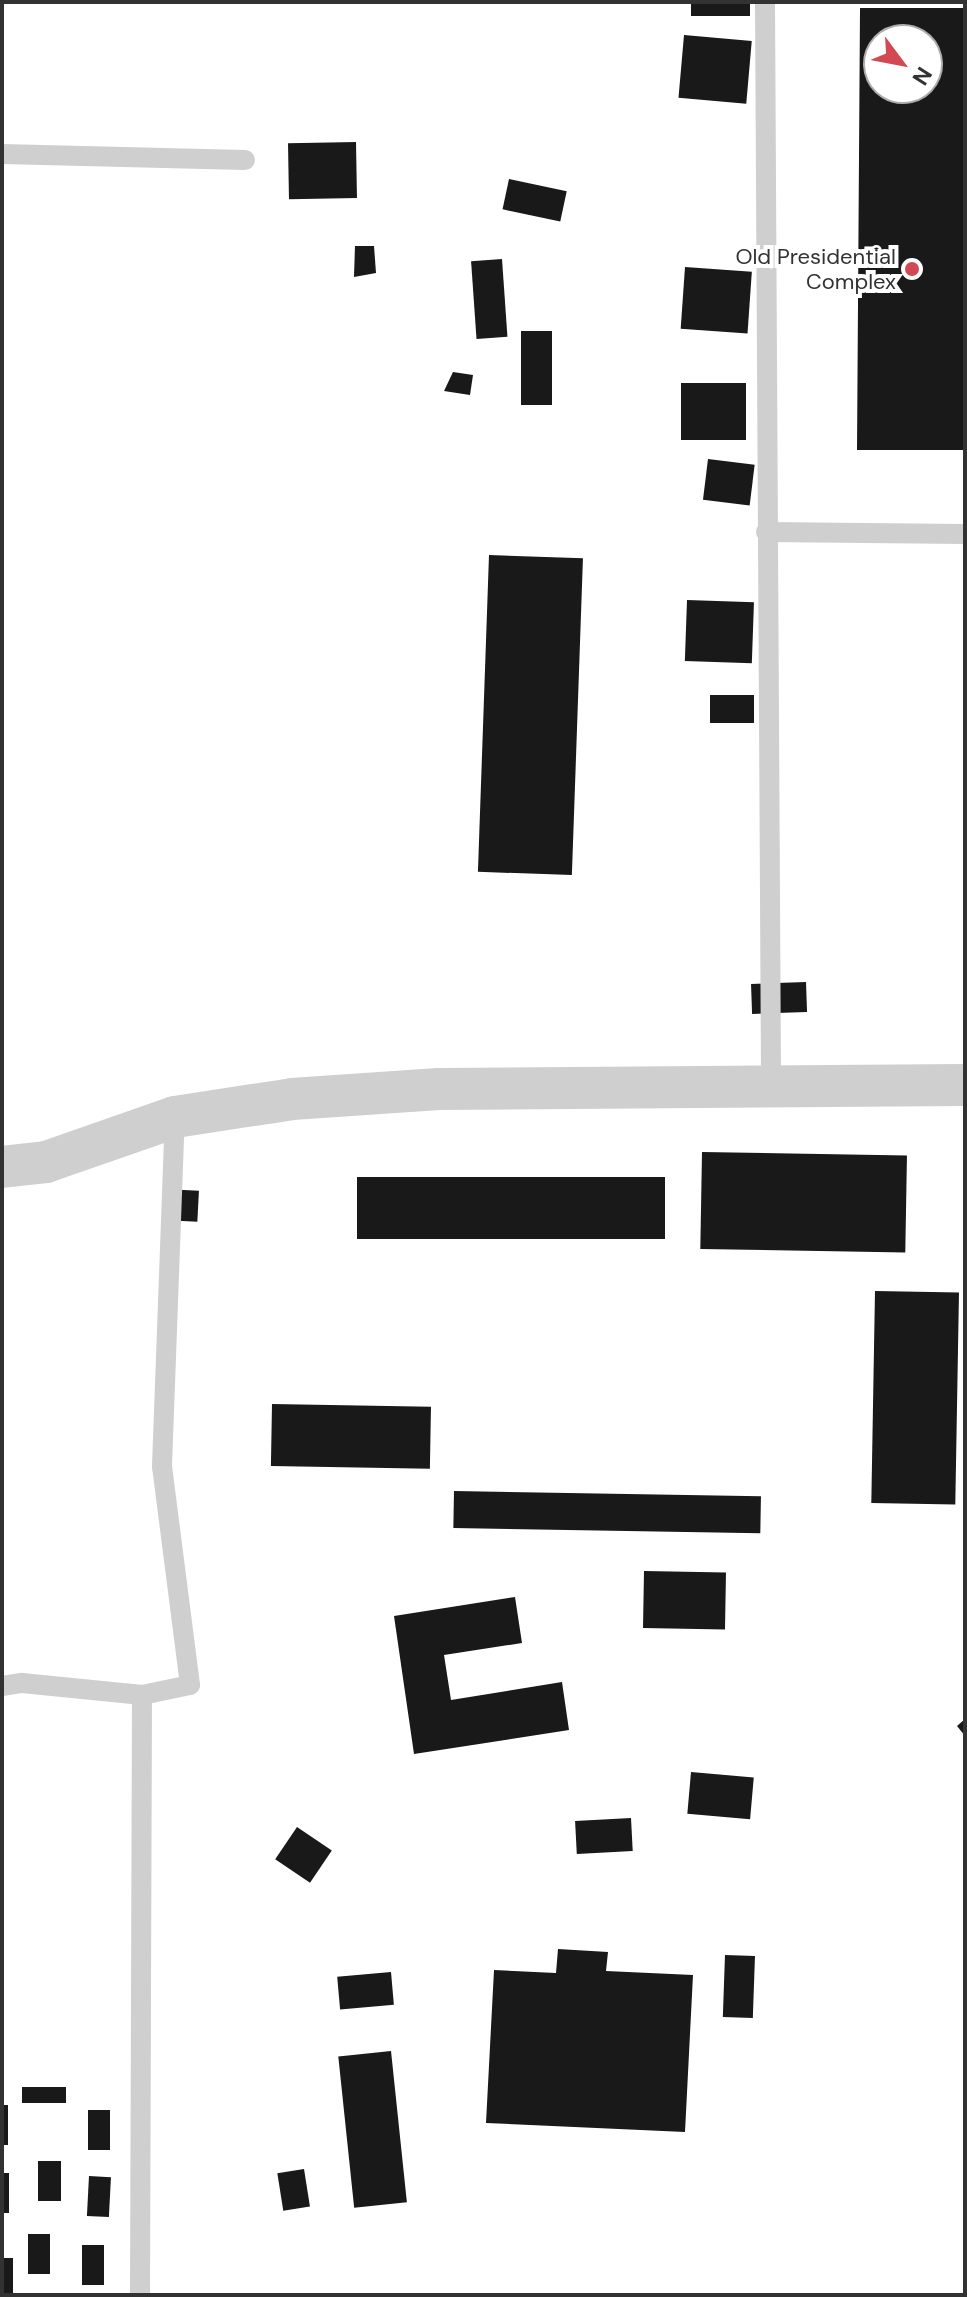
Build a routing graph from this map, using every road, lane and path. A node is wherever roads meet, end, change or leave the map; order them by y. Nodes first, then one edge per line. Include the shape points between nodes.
1 (765, 2) edge
2 (2, 154) edge
3 (245, 160) dead end
4 (766, 532) junction
5 (965, 534) edge
6 (965, 1085) edge
7 (771, 1088) junction
8 (175, 1117) junction
9 (2, 1167) edge
10 (2, 1686) edge
11 (142, 1695) junction
12 (140, 2295) edge

1 - 4 lane
2 - 3 lane
4 - 5 lane
4 - 7 lane
6 - 7 street
7 - 8 street via 439,1089 292,1099
8 - 9 street via 46,1162
8 - 11 lane via 162,1466 190,1685
10 - 11 lane via 22,1683
11 - 12 lane

